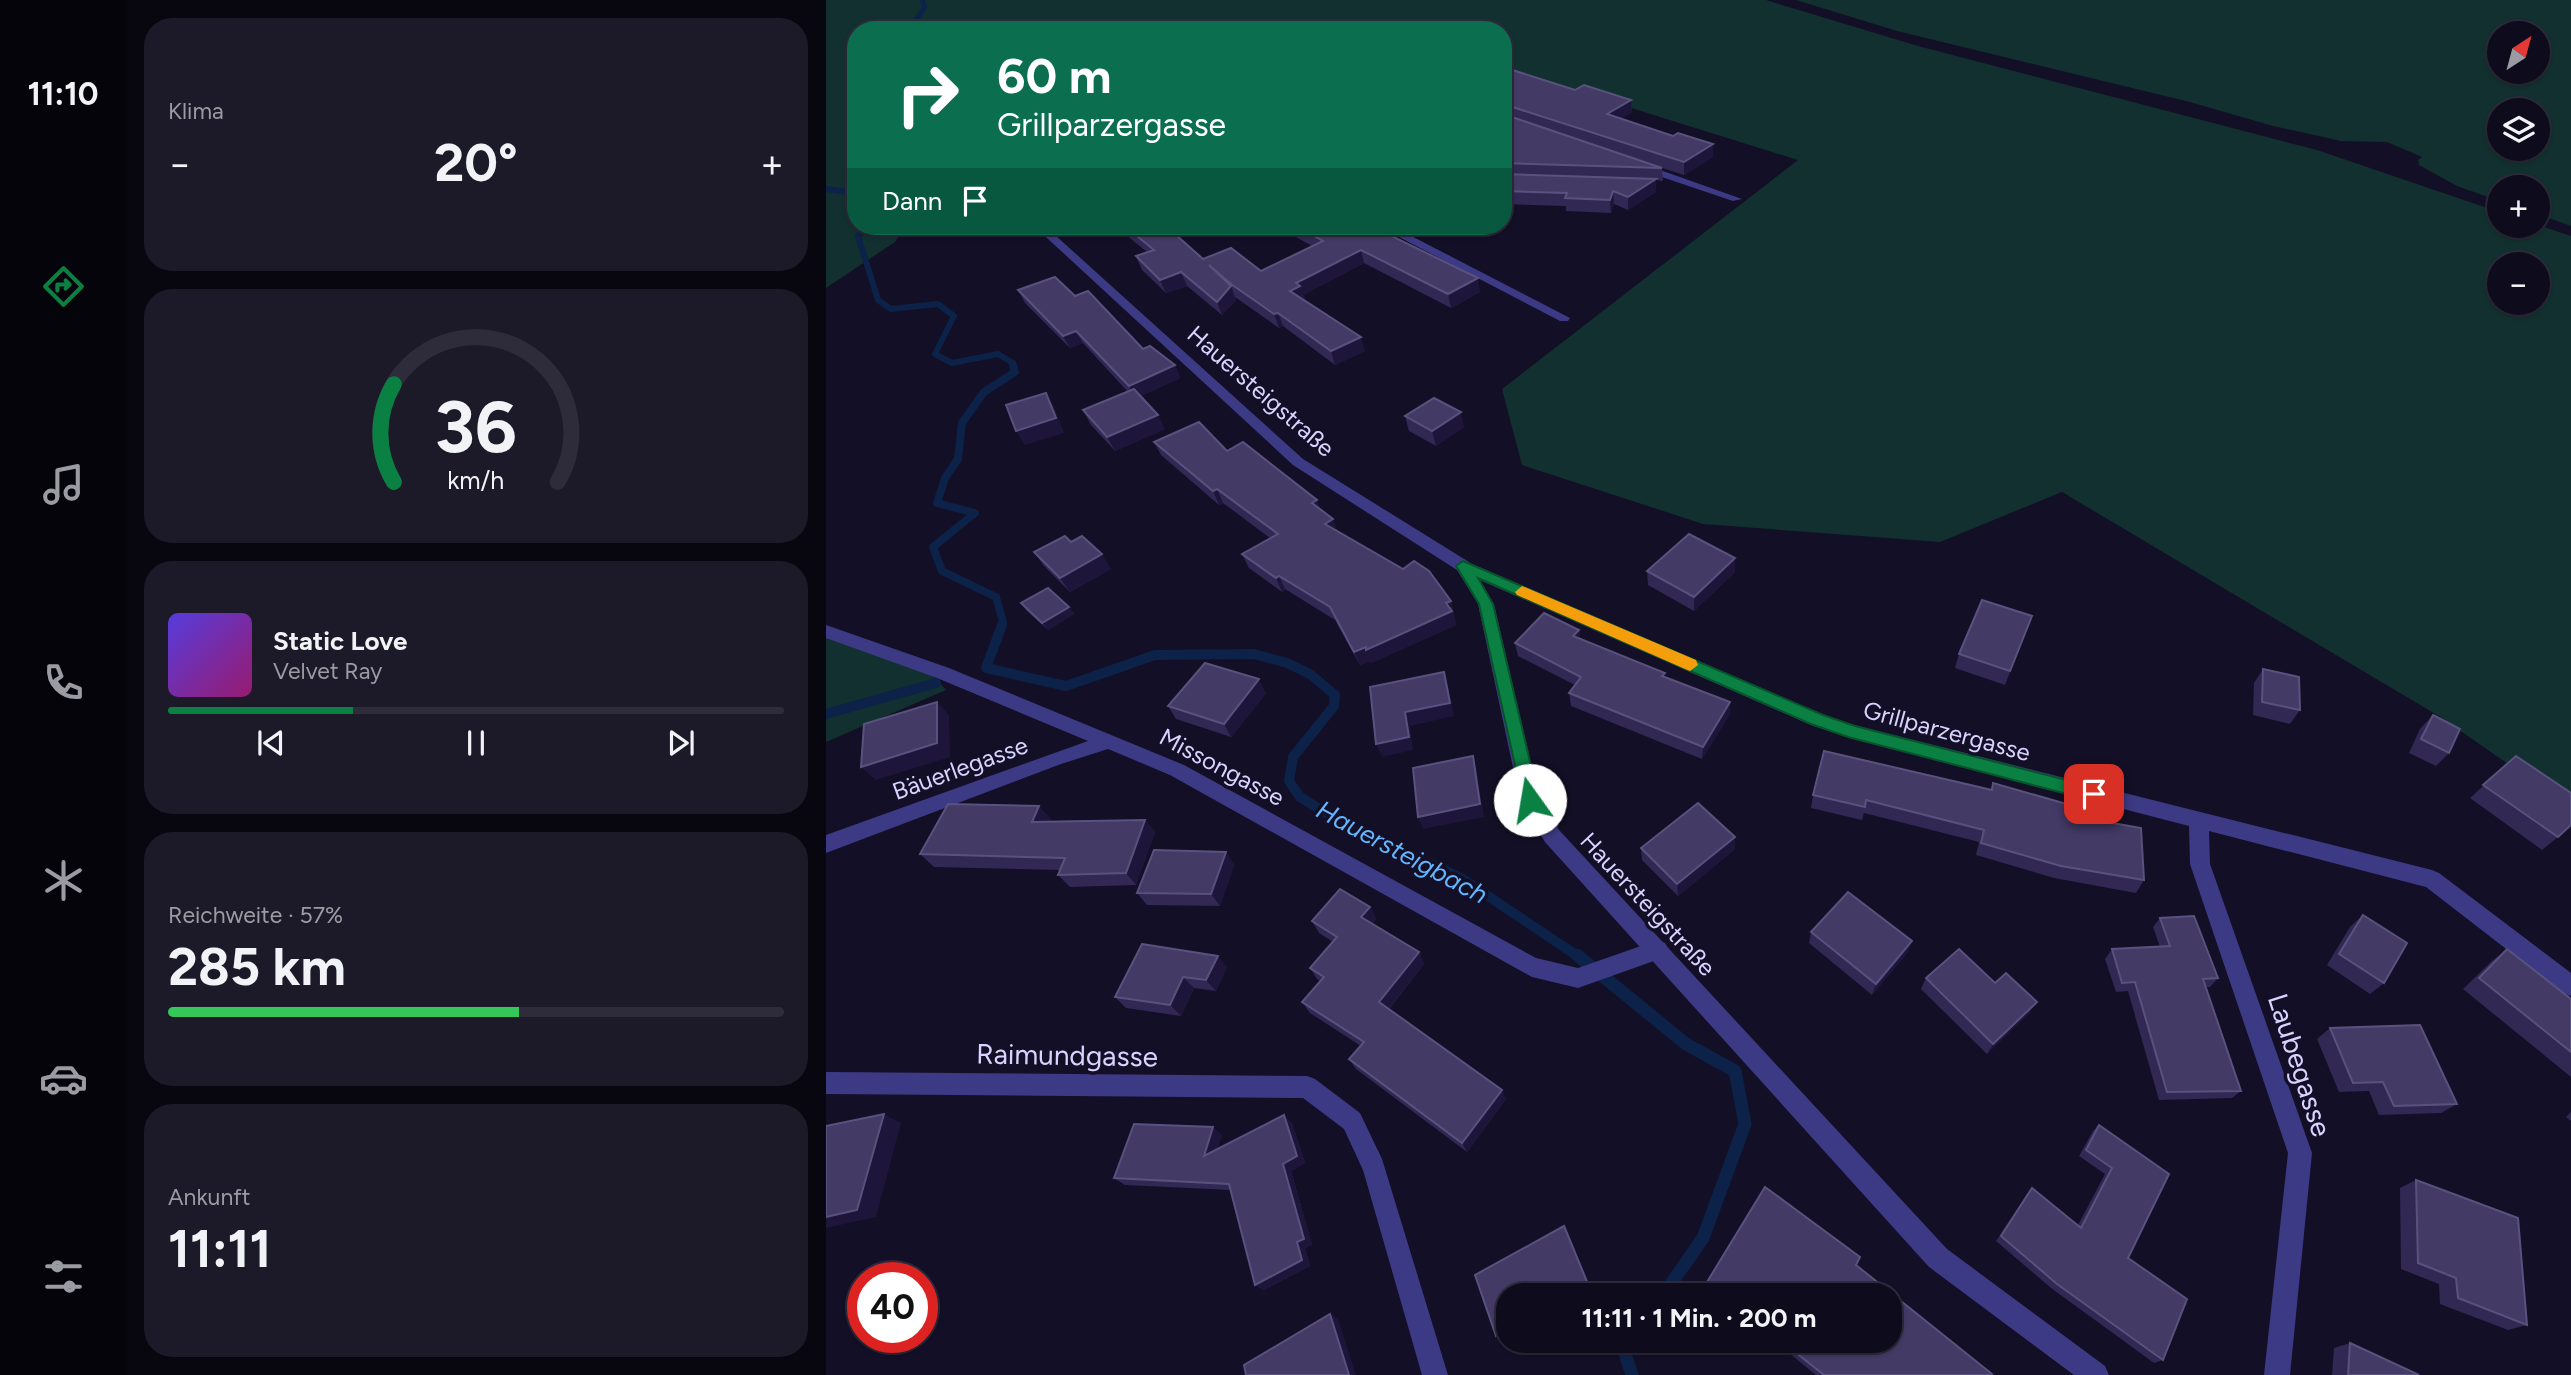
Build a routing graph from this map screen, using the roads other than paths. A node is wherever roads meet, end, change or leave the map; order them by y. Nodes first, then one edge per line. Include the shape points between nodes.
1 (1628, 162) edge
2 (1678, 179) junction
3 (1664, 187) dead end
4 (1737, 199) dead end
5 (1049, 235) edge
6 (1402, 235) edge
7 (1564, 318) dead end
8 (1463, 566) junction
9 (826, 631) edge
10 (1112, 741) junction
11 (2199, 821) junction
12 (826, 844) edge
13 (1658, 950) junction
14 (2571, 986) edge
15 (826, 1083) edge
16 (1435, 1375) edge
17 (2096, 1375) edge
18 (2277, 1375) edge

1 - 2 street
2 - 3 street
2 - 4 street
5 - 8 street, Hauersteigstraße via 1298,462
6 - 7 street
8 - 11 street, Grillparzergasse via 1817,720
8 - 13 street, Hauersteigstraße via 1486,604 1530,800 1552,836
9 - 10 street, Missongasse
10 - 12 street, Bäuerlegasse
10 - 13 street, Missongasse via 1177,770 1531,967 1578,978
11 - 14 street, Grillparzergasse via 2432,879
11 - 18 street, Laubegasse via 2200,864 2300,1153
13 - 17 street, Hauersteigstraße via 1938,1258
15 - 16 street, Raimundgasse via 1307,1087 1352,1121 1374,1167

